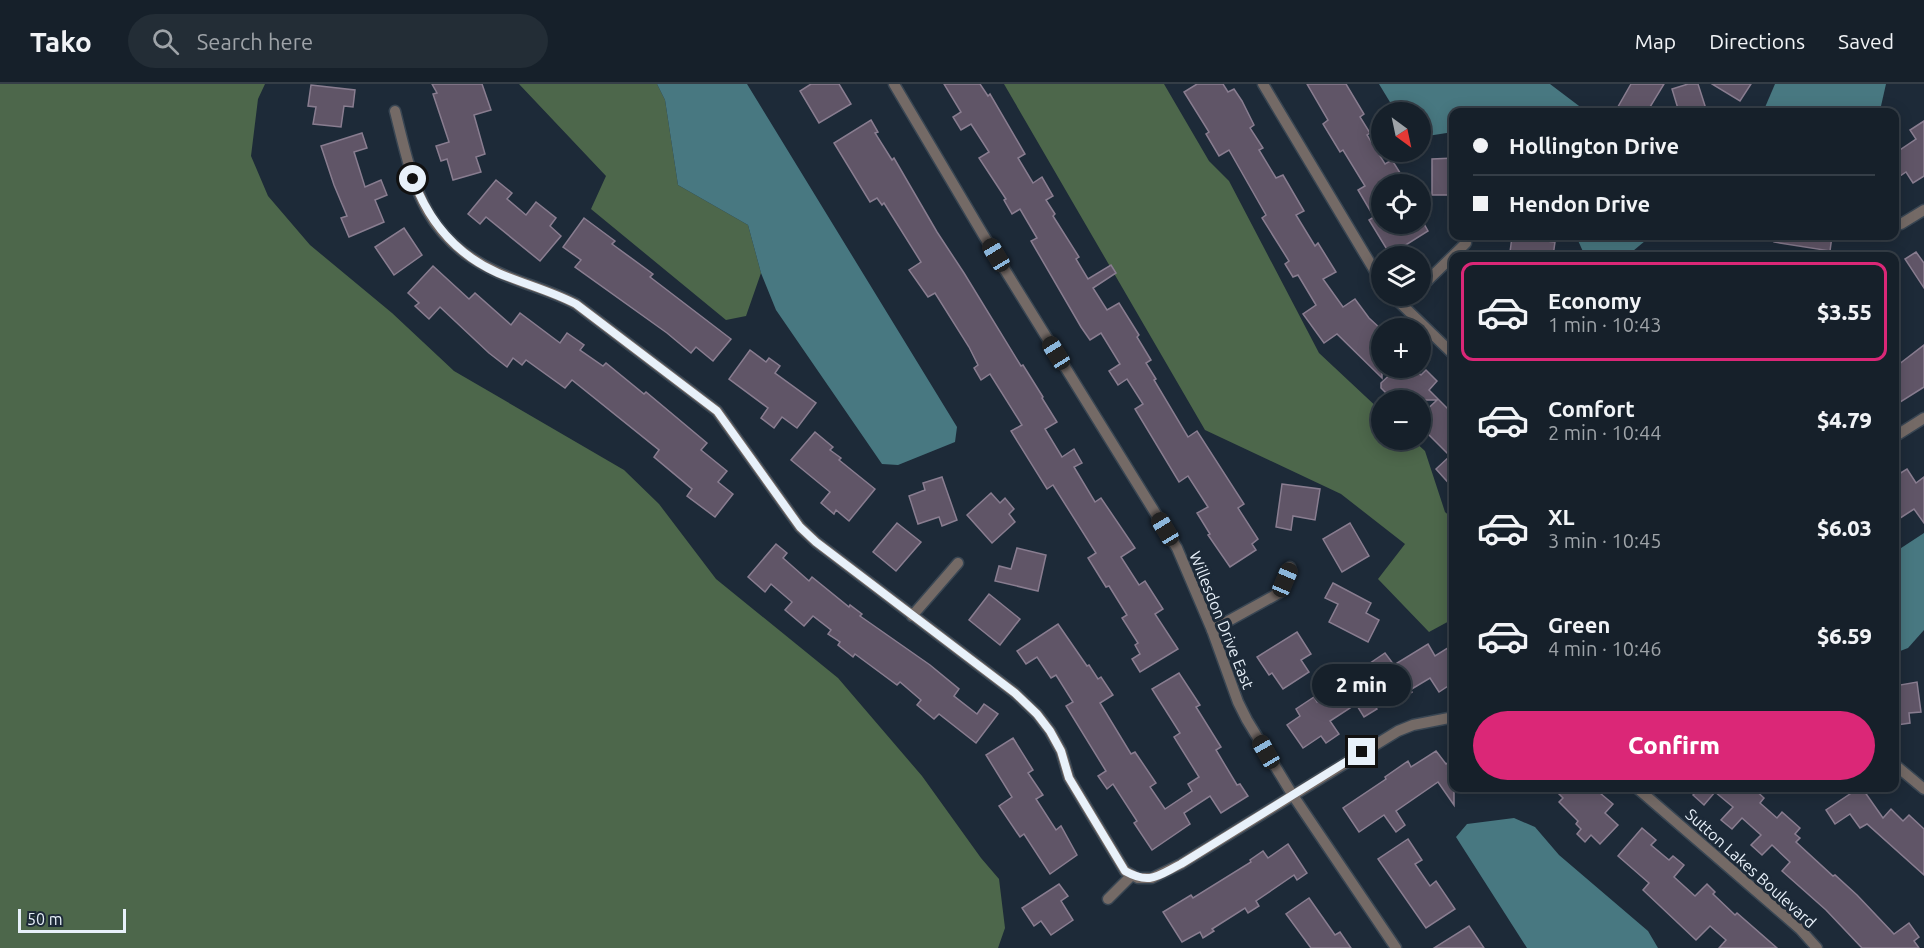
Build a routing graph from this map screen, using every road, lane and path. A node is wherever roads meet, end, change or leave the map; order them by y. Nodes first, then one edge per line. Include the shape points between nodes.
1 (894, 84) edge
2 (1263, 84) edge
3 (395, 111) dead end
4 (1924, 210) edge
5 (1899, 224) edge
6 (1466, 243) dead end
7 (1457, 252) edge
8 (1449, 260) edge
9 (1371, 265) edge
10 (1431, 277) edge
11 (1404, 306) edge
12 (1449, 350) edge
13 (1924, 418) edge
14 (1899, 434) edge
15 (958, 563) dead end
16 (1290, 567) dead end
17 (912, 616) junction
18 (1212, 630) junction
19 (1449, 718) edge
20 (1899, 768) edge
21 (1924, 789) edge
22 (1642, 792) edge
23 (1292, 794) junction
24 (1128, 873) junction
25 (1108, 899) dead end
26 (1396, 948) edge
27 (1817, 948) edge

1 - 18 street, Willesdon Drive East via 1177,548
2 - 9 street
3 - 17 street via 420,199 439,229 458,249 498,272 576,304 717,411 800,527
4 - 5 street
6 - 7 street
8 - 10 street
11 - 12 street
13 - 14 street
15 - 17 street
16 - 18 street via 1279,592
17 - 24 street via 1037,714 1061,751 1069,778
18 - 23 street, Willesdon Drive East via 1238,702
19 - 23 street via 1398,730
20 - 21 street
22 - 27 street, Sutton Lakes Boulevard
23 - 24 street via 1152,878
23 - 26 street, Willesdon Drive East
24 - 25 street

